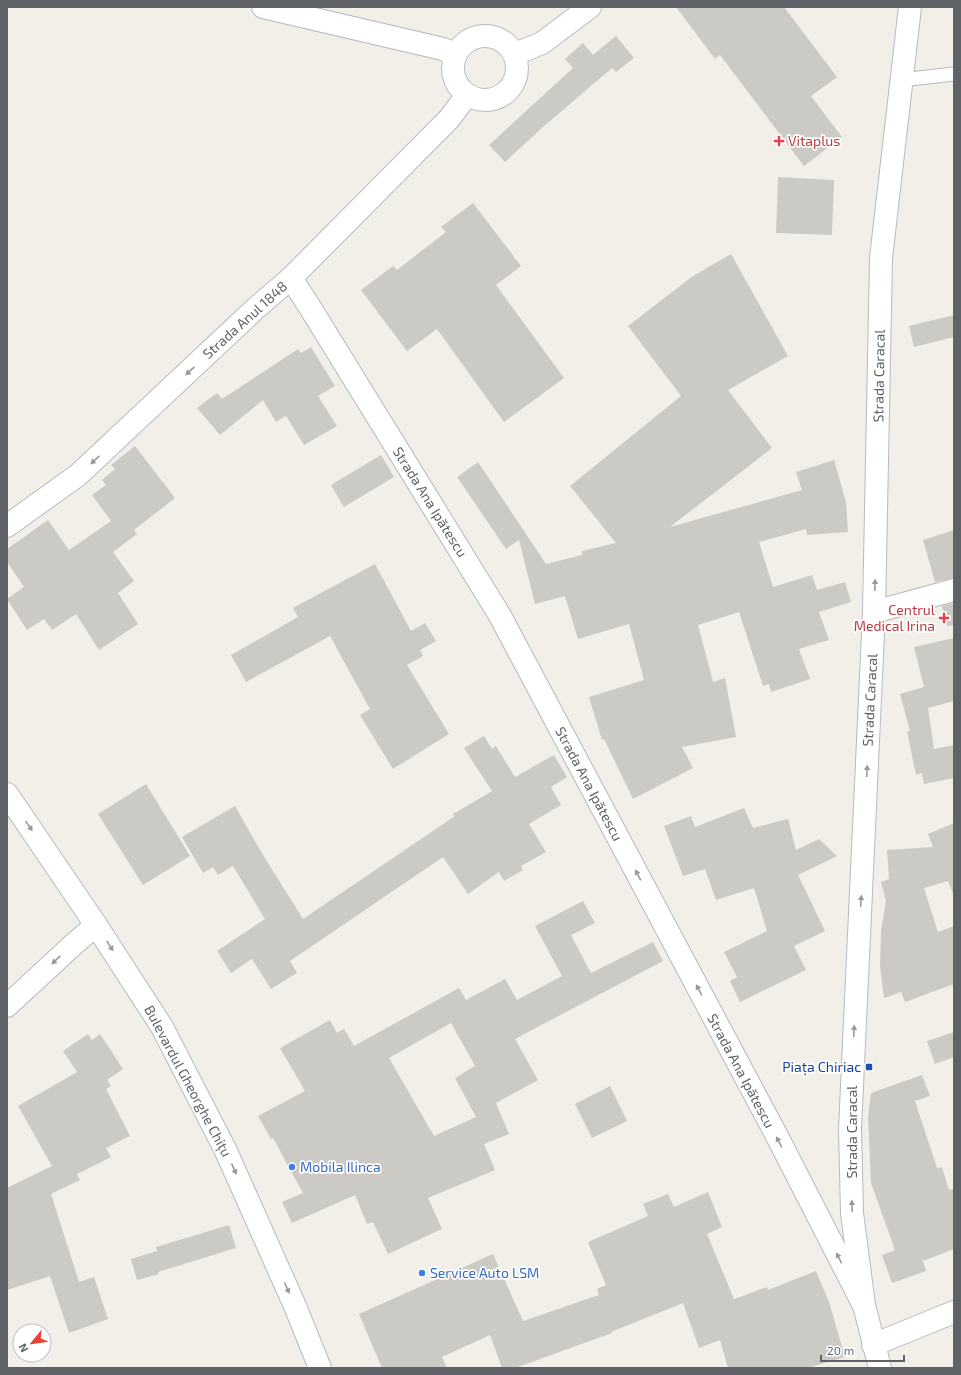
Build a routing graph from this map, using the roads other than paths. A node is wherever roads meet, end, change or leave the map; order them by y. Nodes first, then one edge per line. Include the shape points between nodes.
1 (263, 7) edge
2 (590, 7) edge
3 (910, 7) edge
4 (455, 54) junction
5 (515, 54) junction
6 (954, 74) edge
7 (901, 80) junction
8 (467, 95) junction
9 (291, 278) junction
10 (7, 526) edge
11 (954, 590) edge
12 (874, 612) junction
13 (7, 794) edge
14 (96, 925) junction
15 (7, 1006) edge
16 (864, 1305) junction
17 (954, 1312) edge
18 (873, 1345) junction
19 (320, 1368) edge
20 (880, 1368) edge

1 - 4 main road via 443,49
2 - 5 main road via 542,43
3 - 7 main road, Strada Caracal
4 - 5 main road via 462,44 473,37 485,35 498,37 508,44
4 - 8 main road via 452,69 456,84
5 - 8 main road via 518,66 516,78 511,88 502,96 478,100
6 - 7 lane
12 -> 7 main road, Strada Caracal via 881,258
8 - 9 main road, Strada Anul 1848 via 449,119
9 -> 10 main road, Strada Anul 1848 via 78,475
16 -> 9 main road, Strada Ana Ipătescu via 499,614
11 - 12 main road
16 -> 12 main road, Strada Caracal via 852,1214 850,1128
13 -> 14 main road, Bulevardul Gheorghe Chițu
14 -> 15 main road
14 -> 19 main road, Bulevardul Gheorghe Chițu via 162,1027 225,1150
16 - 18 main road, Strada Caracal
17 - 18 main road
18 - 20 main road, Strada Caracal

